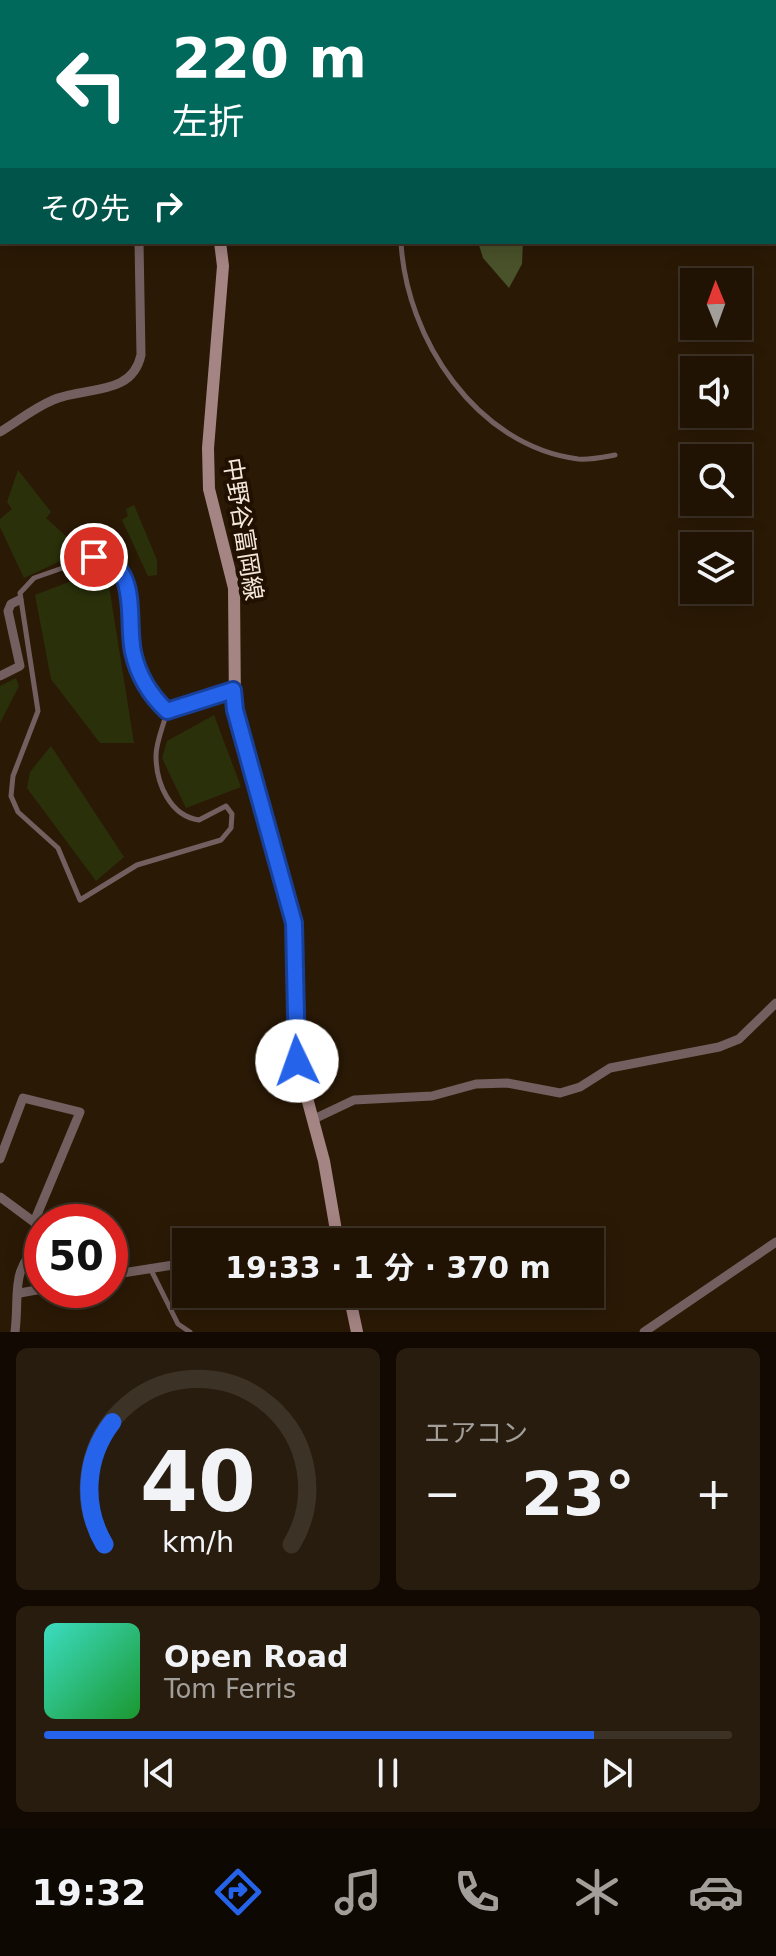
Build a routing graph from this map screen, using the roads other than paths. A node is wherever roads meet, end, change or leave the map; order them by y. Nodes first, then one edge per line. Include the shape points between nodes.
1 (139, 244) edge
2 (220, 244) edge
3 (401, 244) edge
4 (0, 432) edge
5 (615, 455) dead end
6 (19, 600) junction
7 (0, 676) edge
8 (233, 690) junction
9 (167, 711) junction
10 (776, 1003) edge
11 (302, 1080) junction
12 (273, 1081) dead end
13 (314, 1119) junction
14 (0, 1159) edge
15 (0, 1197) edge
16 (42, 1204) edge
17 (24, 1215) edge
18 (334, 1228) edge
19 (776, 1242) edge
20 (24, 1258) edge
21 (172, 1265) edge
22 (150, 1267) junction
23 (128, 1271) edge
24 (24, 1292) edge
25 (20, 1293) junction
26 (352, 1308) edge
27 (15, 1332) edge
28 (190, 1332) edge
29 (357, 1332) edge
30 (644, 1332) edge

1 - 4 street via 141,355 135,372 113,386 55,399
2 - 8 main road, 中野谷富岡線 via 208,462 216,525 234,588
3 - 5 lane via 409,297 429,349 474,405 521,442 580,459
6 - 7 street via 8,611 20,666
6 - 9 lane via 34,578 86,558 109,559 127,584 133,653
6 - 9 lane via 38,711 13,776 11,796 18,812 58,848 80,900 137,865 213,844 228,834 229,806 199,820 170,805 156,756
8 - 9 lane
8 - 11 main road, 中野谷富岡線 via 294,923 295,1037
10 - 13 street via 739,1039 610,1068 560,1093 507,1083 476,1084 432,1096 354,1100
11 - 12 street
11 - 13 main road, 中野谷富岡線
13 - 18 main road, 中野谷富岡線
14 - 16 street via 23,1098 80,1112
15 - 17 street
19 - 30 street
20 - 25 street via 18,1269
21 - 22 street
22 - 23 street
22 - 28 lane via 178,1324
24 - 25 street
25 - 27 street
26 - 29 main road

